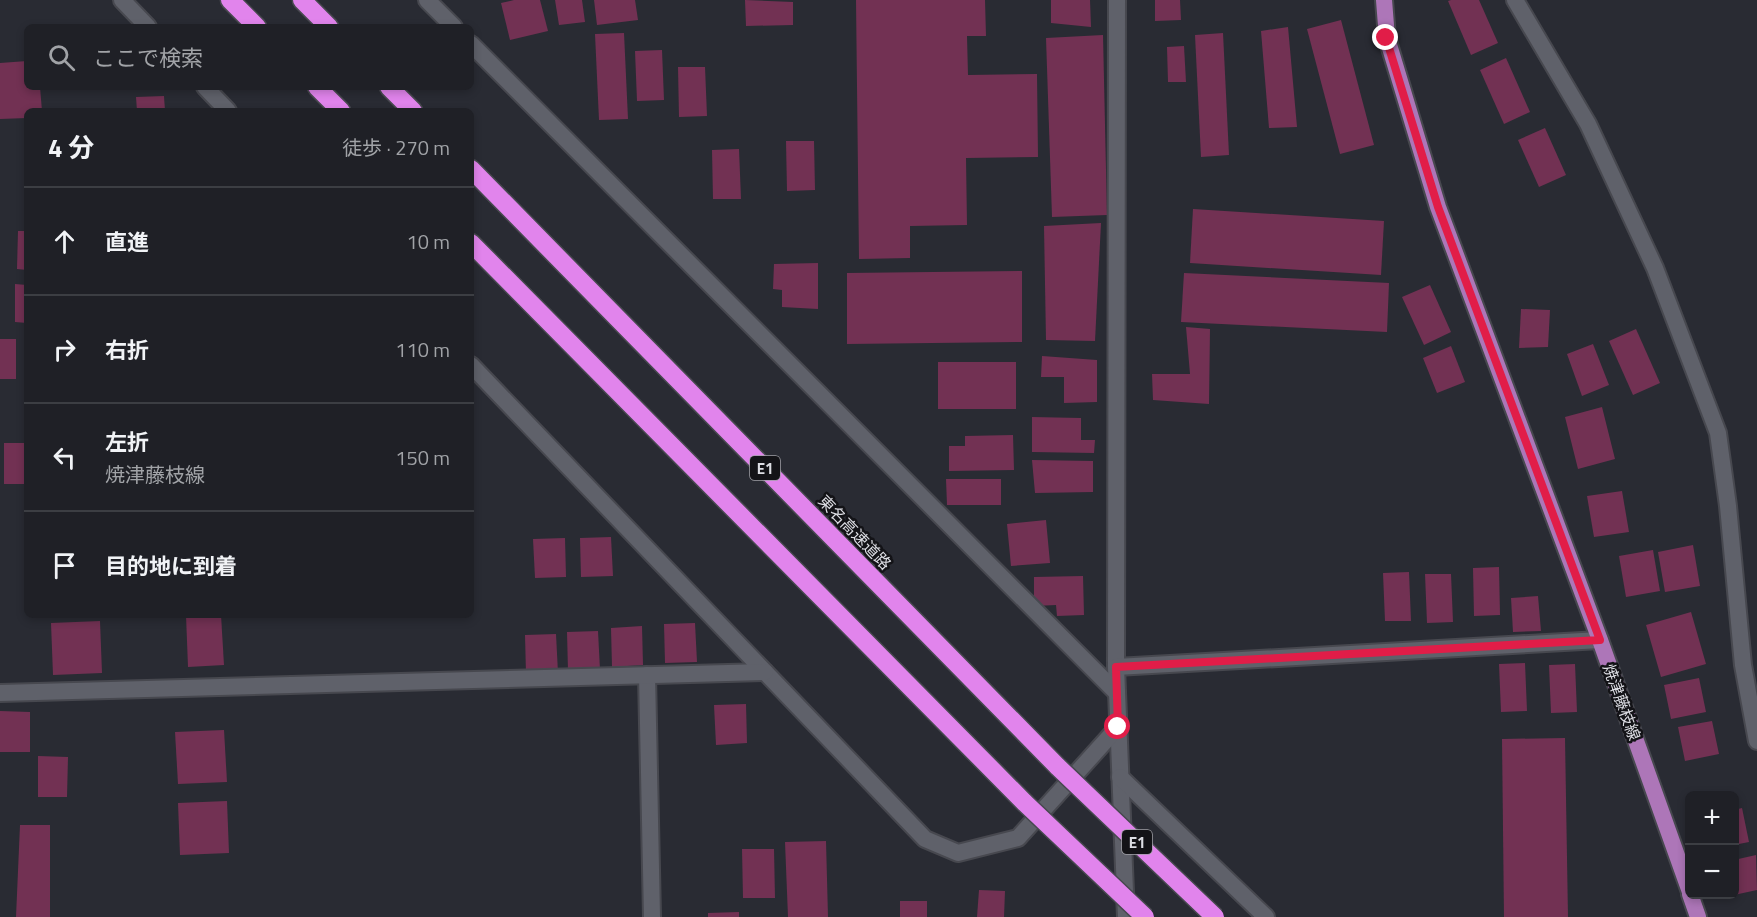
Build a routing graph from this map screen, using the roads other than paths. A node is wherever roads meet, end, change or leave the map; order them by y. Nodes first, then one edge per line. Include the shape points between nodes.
1 (122, 0) edge
2 (230, 0) edge
3 (302, 0) edge
4 (427, 0) edge
5 (1117, 0) edge
6 (1384, 0) edge
7 (1515, 0) edge
8 (145, 24) edge
9 (254, 24) edge
10 (326, 24) edge
11 (451, 24) edge
12 (474, 47) edge
13 (209, 90) edge
14 (320, 90) edge
15 (392, 90) edge
16 (225, 108) edge
17 (338, 108) edge
18 (410, 108) edge
19 (474, 172) edge
20 (474, 246) edge
21 (474, 368) edge
22 (1600, 640) junction
23 (1116, 667) junction
24 (765, 672) junction
25 (647, 675) junction
26 (0, 693) edge
27 (1117, 693) junction
28 (1118, 727) junction
29 (1757, 741) edge
30 (1120, 777) junction
31 (1685, 879) edge
32 (1692, 899) edge
33 (652, 917) edge
34 (1126, 917) edge
35 (1146, 917) edge
36 (1215, 917) edge
37 (1266, 917) edge
38 (1698, 917) edge

1 - 8 street
2 - 9 highway
3 - 10 highway
4 - 11 street
5 - 23 street
6 - 22 main road, 焼津藤枝線 via 1386,38 1438,207
7 - 29 street via 1593,134 1655,268 1718,433 1743,665
12 - 27 street
13 - 16 street
14 - 17 highway
15 - 18 highway
19 - 36 highway, 東名高速道路 / E1, bridge via 1058,767
20 - 35 highway, bridge via 1025,802
21 - 24 street
22 - 23 street
22 - 31 main road, 焼津藤枝線
23 - 27 street
24 - 25 street
24 - 28 street via 925,839 958,853 1018,838
25 - 26 street
25 - 33 street
27 - 28 street
28 - 30 street
30 - 34 street
30 - 37 street
32 - 38 main road, 焼津藤枝線

